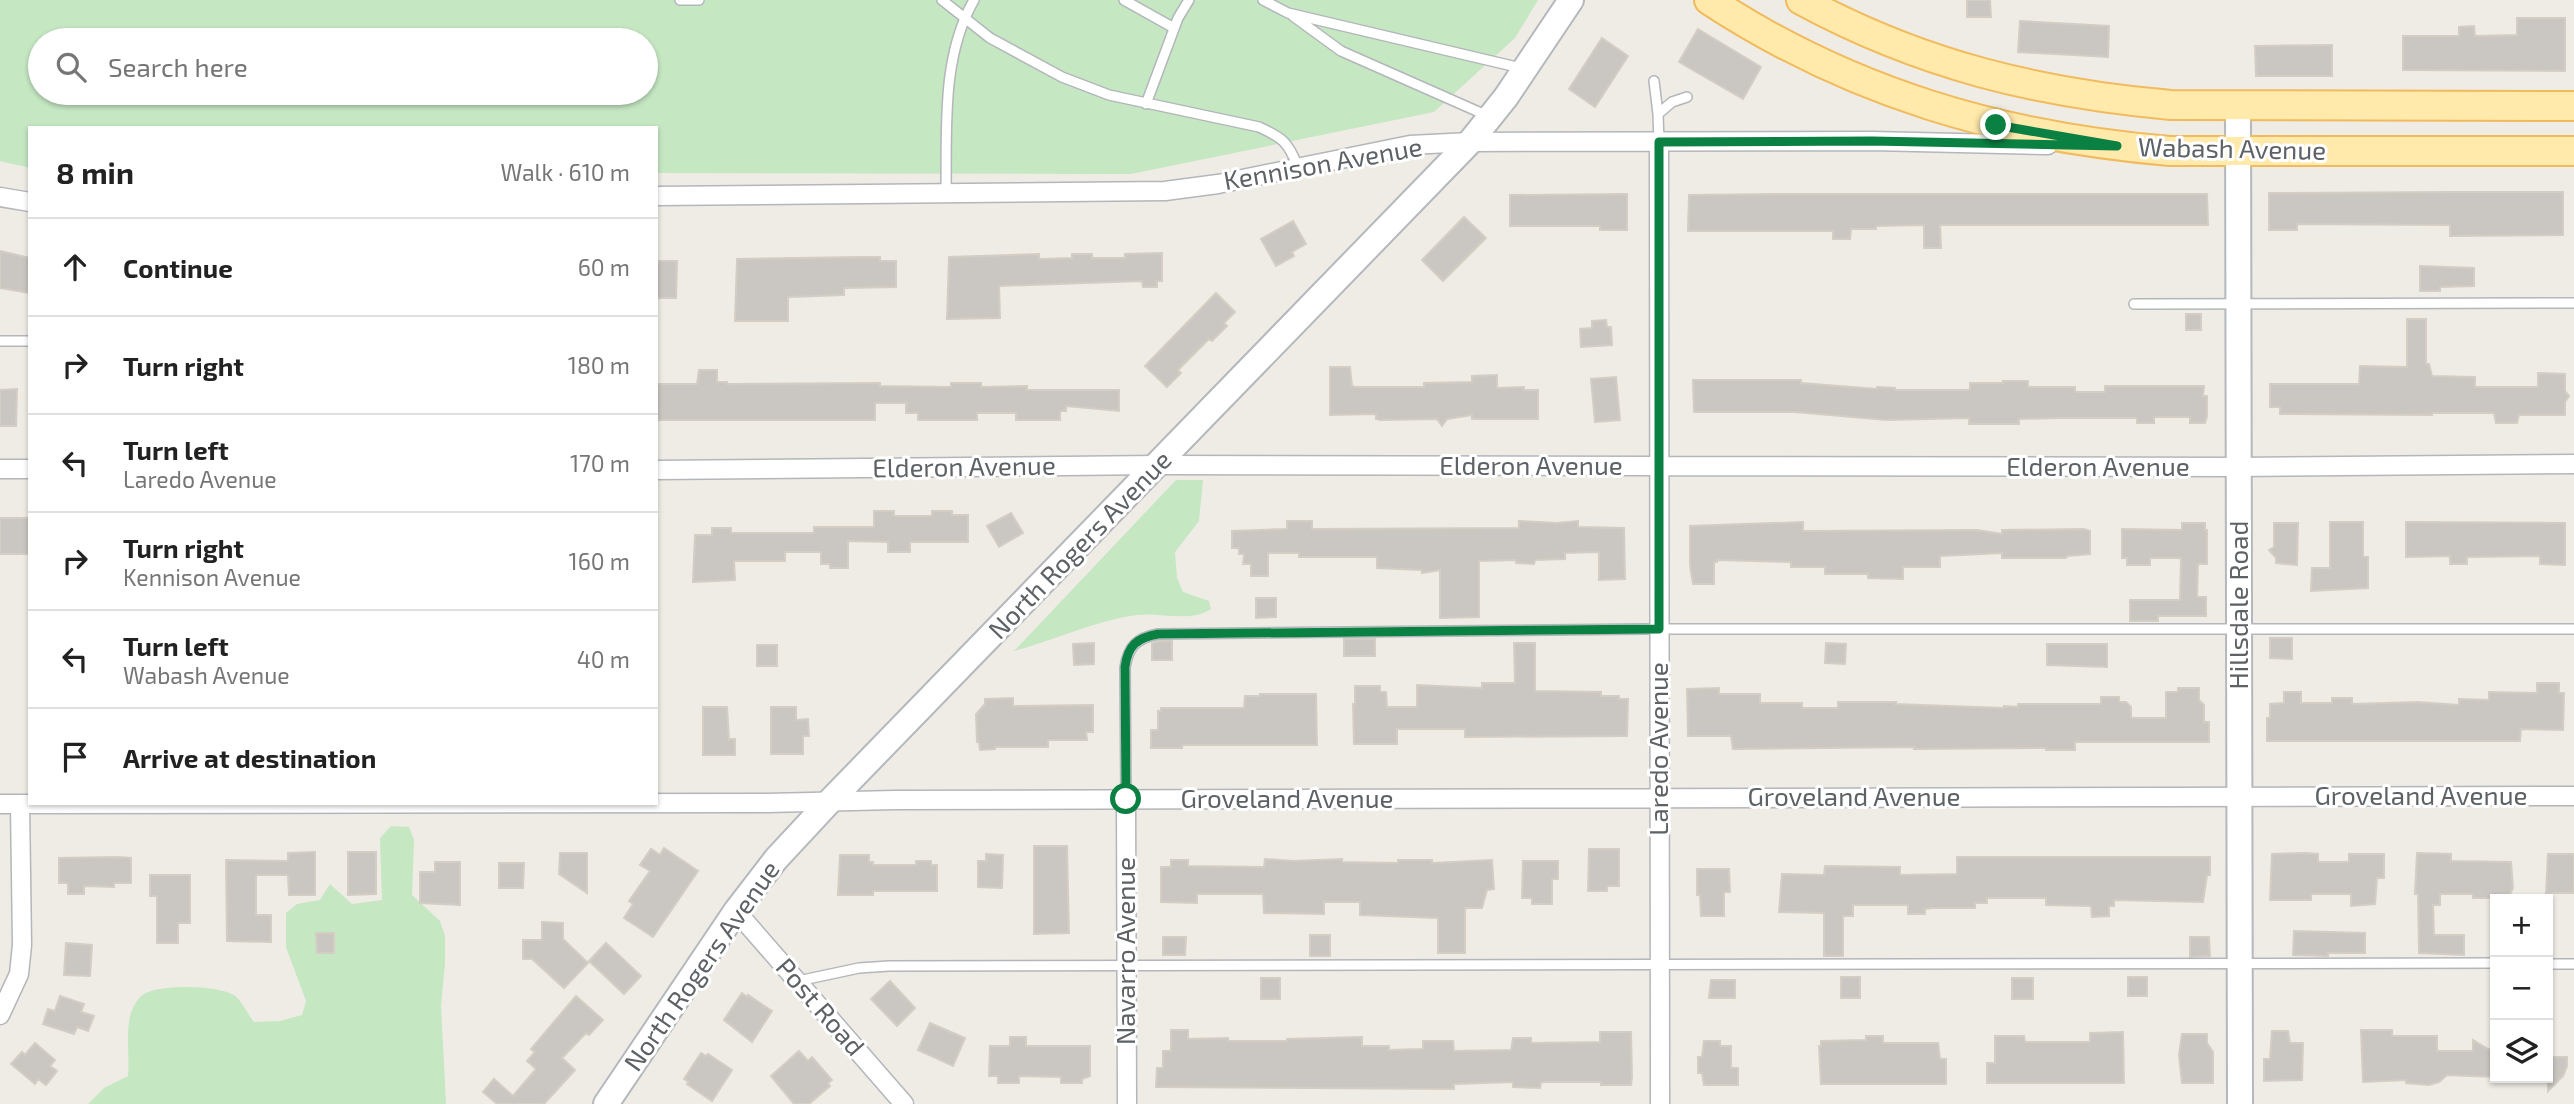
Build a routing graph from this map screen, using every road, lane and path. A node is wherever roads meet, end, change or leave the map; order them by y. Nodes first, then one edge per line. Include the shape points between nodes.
1 (680, 0) edge
2 (699, 0) edge
3 (942, 0) edge
4 (974, 0) edge
5 (1124, 0) edge
6 (1189, 0) edge
7 (1263, 0) edge
8 (1571, 0) edge
9 (1709, 0) edge
10 (1801, 0) edge
11 (1288, 13) junction
12 (964, 17) junction
13 (1174, 28) junction
14 (1526, 69) junction
15 (1654, 81) dead end
16 (1688, 97) dead end
17 (1146, 104) junction
18 (2238, 106) junction
19 (2574, 106) edge
20 (1658, 114) junction
21 (1492, 117) junction
22 (1470, 142) junction
23 (1659, 142) junction
24 (2117, 146) junction
25 (2238, 151) junction
26 (2574, 151) edge
27 (1297, 167) junction
28 (946, 194) junction
29 (0, 197) edge
30 (658, 197) edge
31 (28, 202) edge
32 (2574, 303) edge
33 (2134, 304) dead end
34 (2238, 304) junction
35 (0, 341) edge
36 (28, 341) edge
37 (2574, 464) edge
38 (1158, 465) junction
39 (1658, 467) junction
40 (2239, 467) junction
41 (0, 468) edge
42 (28, 469) edge
43 (658, 470) edge
44 (1659, 629) junction
45 (2239, 629) junction
46 (2574, 629) edge
47 (2574, 796) edge
48 (2239, 797) junction
49 (1658, 798) junction
50 (1126, 799) junction
51 (658, 802) edge
52 (829, 802) junction
53 (0, 804) edge
54 (20, 804) junction
55 (28, 804) edge
56 (736, 911) junction
57 (2241, 963) junction
58 (2490, 963) edge
59 (2553, 964) edge
60 (2574, 964) edge
61 (1126, 965) junction
62 (1660, 966) junction
63 (798, 981) junction
64 (0, 1015) edge
65 (606, 1104) edge
66 (904, 1104) edge
67 (1127, 1104) edge
68 (1660, 1104) edge
69 (2240, 1104) edge

1 - 2 lane
3 - 12 lane
4 - 12 lane
5 - 13 lane
6 - 13 lane
7 - 11 lane
8 - 14 street, North Rogers Avenue
9 - 24 main road, Wabash Avenue via 1795,50 1883,90 1996,125
10 - 18 main road, Wabash Avenue via 1894,44 2005,80 2118,101
11 - 14 lane
11 - 21 lane via 1342,51
12 - 17 lane via 990,38 1062,76
12 - 28 lane via 948,102
13 - 17 lane
14 - 21 street, North Rogers Avenue
15 - 20 lane
16 - 20 lane via 1672,102
17 - 27 lane via 1259,127 1282,137
18 - 19 main road, Wabash Avenue
18 - 25 street, Hillsdale Road
20 - 23 lane
21 - 22 street, North Rogers Avenue
22 - 23 street, Kennison Avenue
22 - 27 street, Kennison Avenue via 1410,145
22 - 38 street, North Rogers Avenue
23 - 24 street, Kennison Avenue
23 - 39 street, Laredo Avenue
24 - 25 main road, Wabash Avenue
25 - 26 main road, Wabash Avenue
25 - 34 street, Hillsdale Road
27 - 28 street, Kennison Avenue via 1165,191
28 - 30 street, Kennison Avenue
29 - 31 street
32 - 34 lane
33 - 34 lane
34 - 40 street, Hillsdale Road
35 - 36 lane
37 - 40 street, Elderon Avenue
38 - 39 street, Elderon Avenue
38 - 43 street, Elderon Avenue
38 - 52 street, North Rogers Avenue
39 - 40 street, Elderon Avenue
39 - 44 street, Laredo Avenue
40 - 45 street, Hillsdale Road
41 - 42 street
44 - 45 lane
44 - 49 street, Laredo Avenue
44 - 50 lane via 1144,637 1127,653 1125,667
45 - 46 lane
45 - 48 street, Hillsdale Road
47 - 48 street, Groveland Avenue
48 - 49 street, Groveland Avenue
48 - 57 street, Hillsdale Road
49 - 50 street, Groveland Avenue
49 - 62 street, Laredo Avenue
50 - 52 street, Groveland Avenue
50 - 61 street, Navarro Avenue
51 - 52 street, Groveland Avenue
52 - 56 street, North Rogers Avenue
53 - 54 street, Groveland Avenue
54 - 55 street, Groveland Avenue
54 - 64 street via 22,945 19,974
56 - 63 street, Post Road
56 - 65 street, North Rogers Avenue
57 - 58 lane
57 - 62 lane
57 - 69 street, Hillsdale Road
59 - 60 lane
61 - 62 lane
61 - 63 lane via 889,966
61 - 67 street, Navarro Avenue
62 - 68 street, Laredo Avenue
63 - 66 street, Post Road

